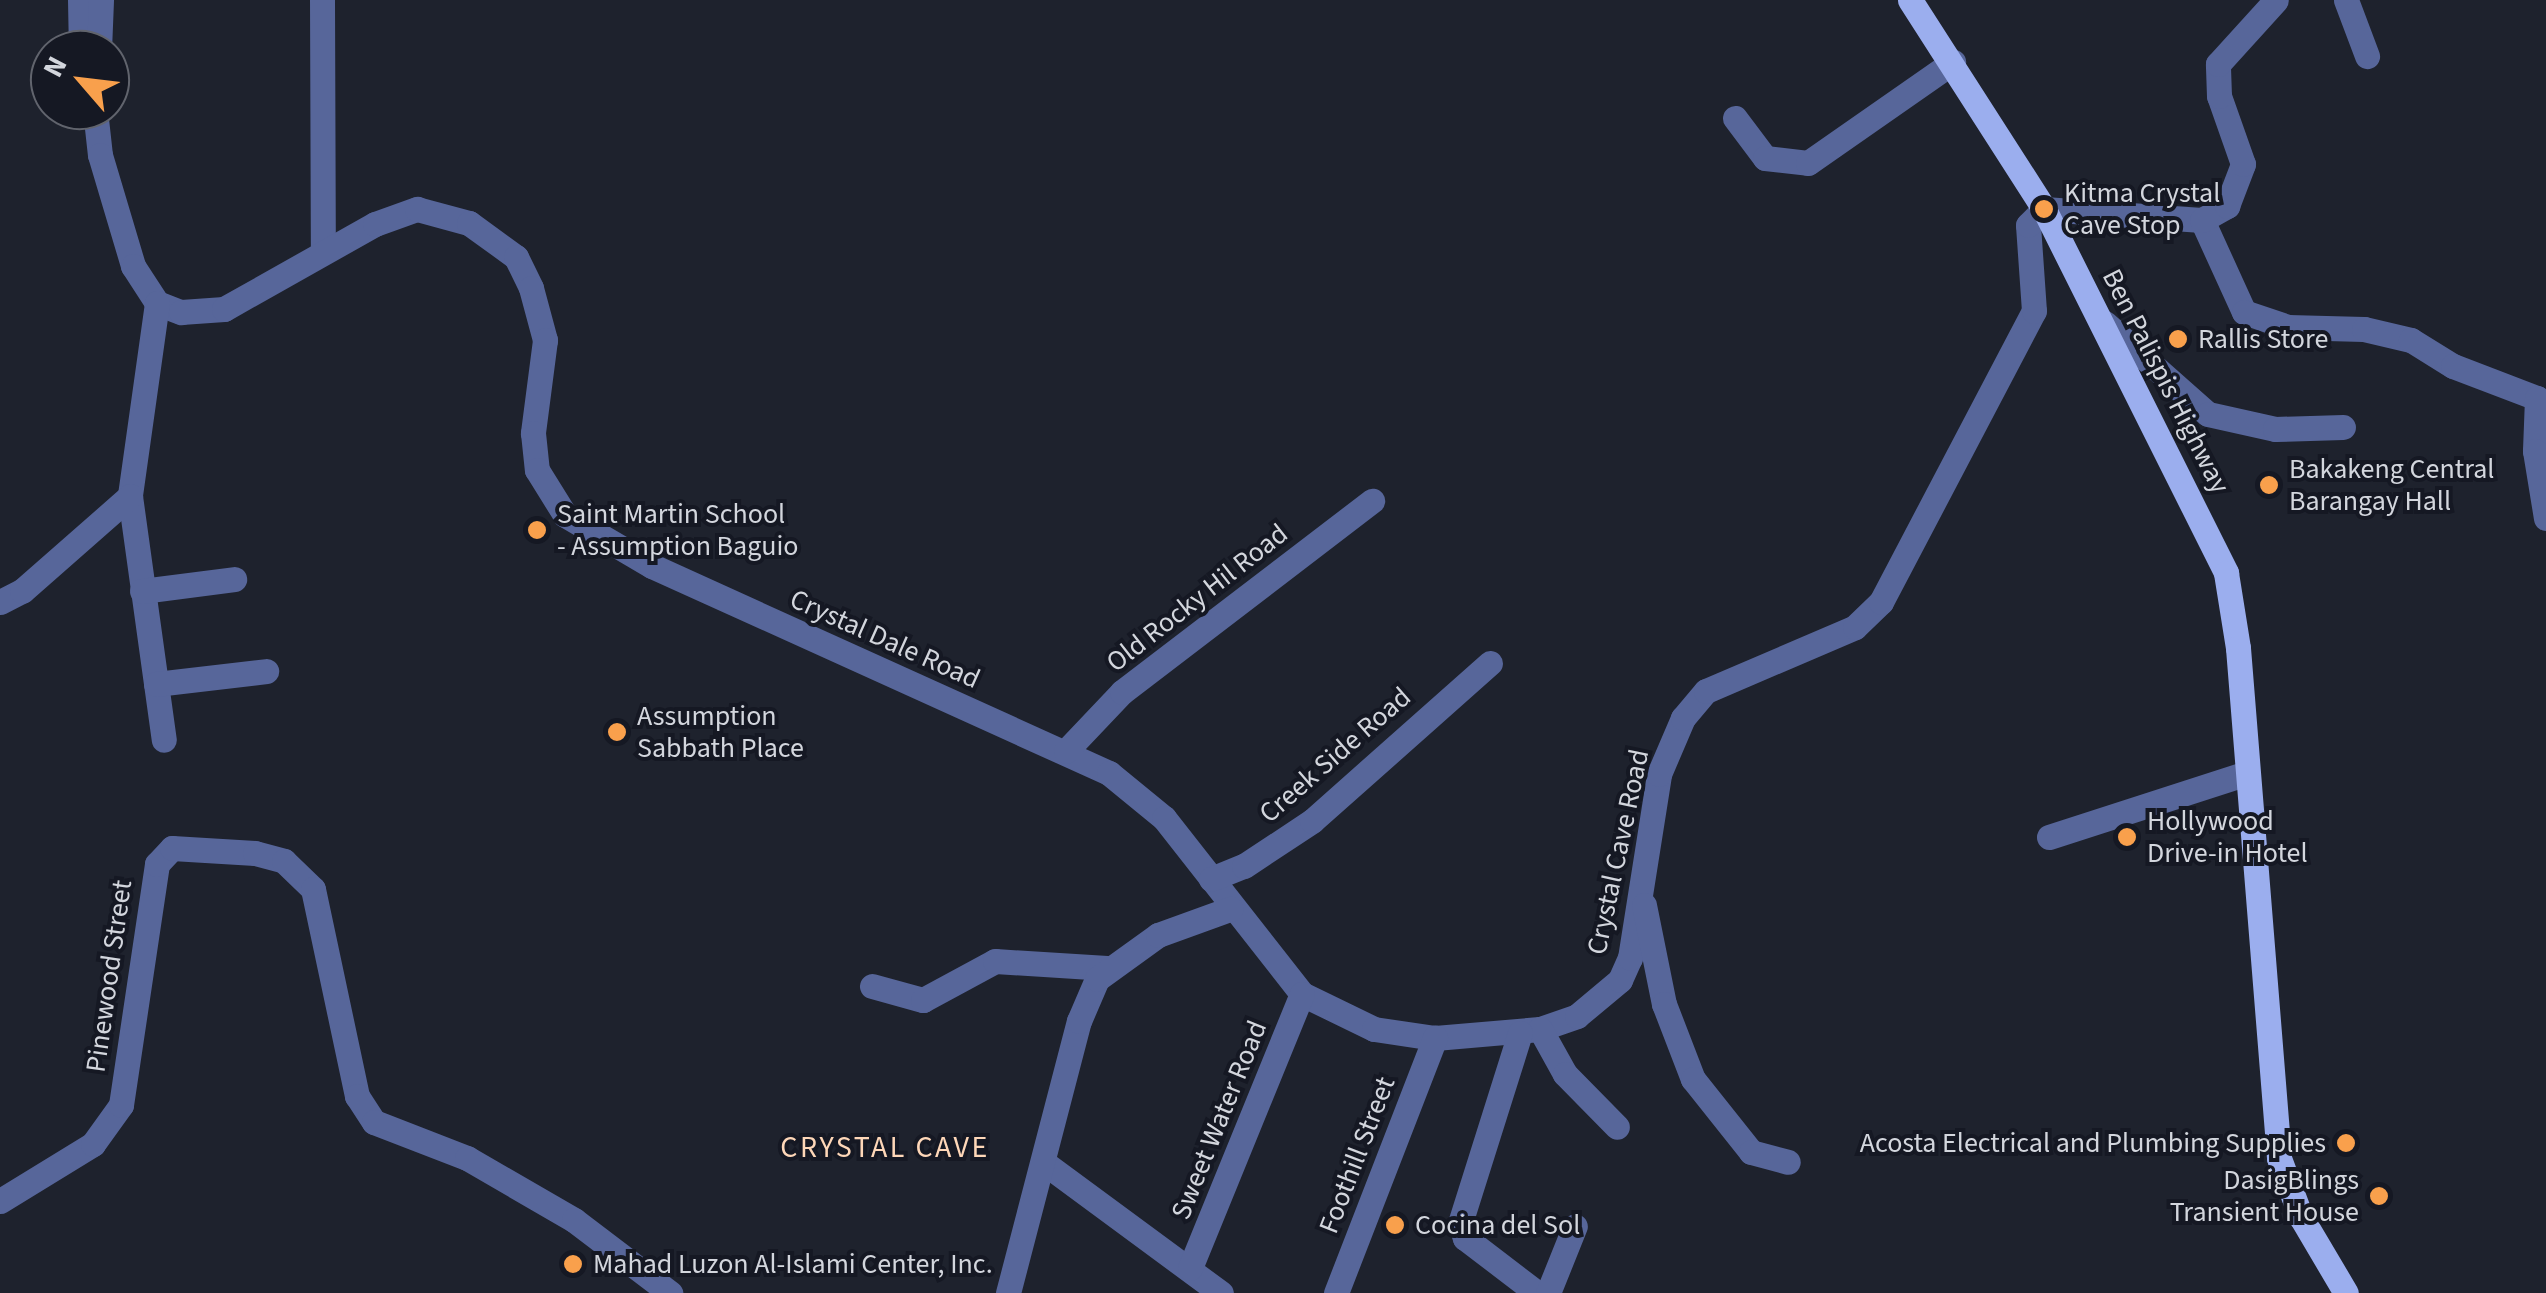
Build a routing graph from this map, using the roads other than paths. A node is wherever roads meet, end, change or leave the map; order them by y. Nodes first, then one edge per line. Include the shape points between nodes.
1 (80, 0) edge
2 (101, 0) edge
3 (322, 0) edge
4 (1910, 0) edge
5 (2276, 0) edge
6 (2346, 0) edge
7 (81, 30) edge
8 (100, 30) edge
9 (2367, 56) dead end
10 (1952, 62) junction
11 (1734, 118) dead end
12 (97, 130) edge
13 (2044, 209) junction
14 (2202, 220) junction
15 (323, 252) junction
16 (157, 303) junction
17 (2105, 324) junction
18 (2542, 397) edge
19 (2343, 427) dead end
20 (130, 496) junction
21 (1372, 501) dead end
22 (2546, 518) edge
23 (234, 579) dead end
24 (142, 592) junction
25 (0, 602) edge
26 (1490, 664) dead end
27 (266, 671) dead end
28 (156, 684) junction
29 (164, 740) dead end
30 (1066, 751) junction
31 (2244, 774) junction
32 (2049, 837) dead end
33 (1211, 879) junction
34 (1641, 890) junction
35 (1230, 909) junction
36 (1107, 968) junction
37 (872, 986) dead end
38 (1302, 994) junction
39 (1530, 1031) junction
40 (1435, 1038) junction
41 (1617, 1127) dead end
42 (1043, 1162) junction
43 (1788, 1162) dead end
44 (0, 1201) edge
45 (1575, 1226) dead end
46 (1190, 1268) junction
47 (670, 1293) edge
48 (1008, 1293) edge
49 (1221, 1293) edge
50 (1336, 1293) edge
51 (1538, 1293) edge
52 (1548, 1293) edge
53 (2346, 1293) edge

1 - 7 street
2 - 8 street
3 - 15 street
4 - 10 main road, Ben Palispis Highway
5 - 14 street via 2218,64 2219,96 2243,164 2227,206
6 - 9 street
10 - 11 street via 1808,163 1766,158
10 - 13 main road, Ben Palispis Highway
12 - 16 street via 133,266
13 - 14 street
13 - 17 main road, Ben Palispis Highway
13 - 34 street, Crystal Cave Road via 2028,224 2034,311 1881,602 1855,627 1695,701 1659,774
14 - 18 street via 2244,312 2288,327 2364,330 2411,340 2453,366
15 - 16 street, Crystal Dale Road via 224,309 182,312
15 - 30 street, Crystal Dale Road via 375,224 428,207 493,238 516,257 540,317 545,340 533,433 537,470 565,515 652,566
16 - 20 street
17 - 19 street via 2187,389 2208,414 2274,428
17 - 31 main road, Ben Palispis Highway via 2226,573
18 - 22 street via 2535,451
20 - 24 street
20 - 25 street via 22,591
21 - 30 street, Old Rocky Hil Road via 1122,692
23 - 24 street
24 - 28 street
26 - 33 street, Creek Side Road via 1312,821 1244,866
27 - 28 street
28 - 29 street
30 - 33 street, Crystal Dale Road via 1138,794
31 - 32 street
31 - 53 main road, Ben Palispis Highway via 2279,1158 2301,1216
33 - 35 street, Crystal Dale Road
34 - 39 street, Crystal Cave Road via 1620,980 1577,1016
34 - 43 street via 1664,1004 1694,1079 1750,1152
35 - 36 street via 1158,936
35 - 38 street, Crystal Cave Road
36 - 37 street via 994,962 923,1000
36 - 42 street via 1079,1021
38 - 40 street, Crystal Cave Road via 1374,1029
38 - 46 street, Sweet Water Road
39 - 40 street, Crystal Cave Road
39 - 41 street
39 - 51 street via 1460,1222 1465,1238
40 - 50 street, Foothill Street
42 - 46 street
42 - 48 street
44 - 47 street, Pinewood Street via 94,1144 121,1105 157,864 172,848 255,853 284,861 313,889 357,1096 374,1122 467,1158 574,1220
45 - 52 street
46 - 49 street

